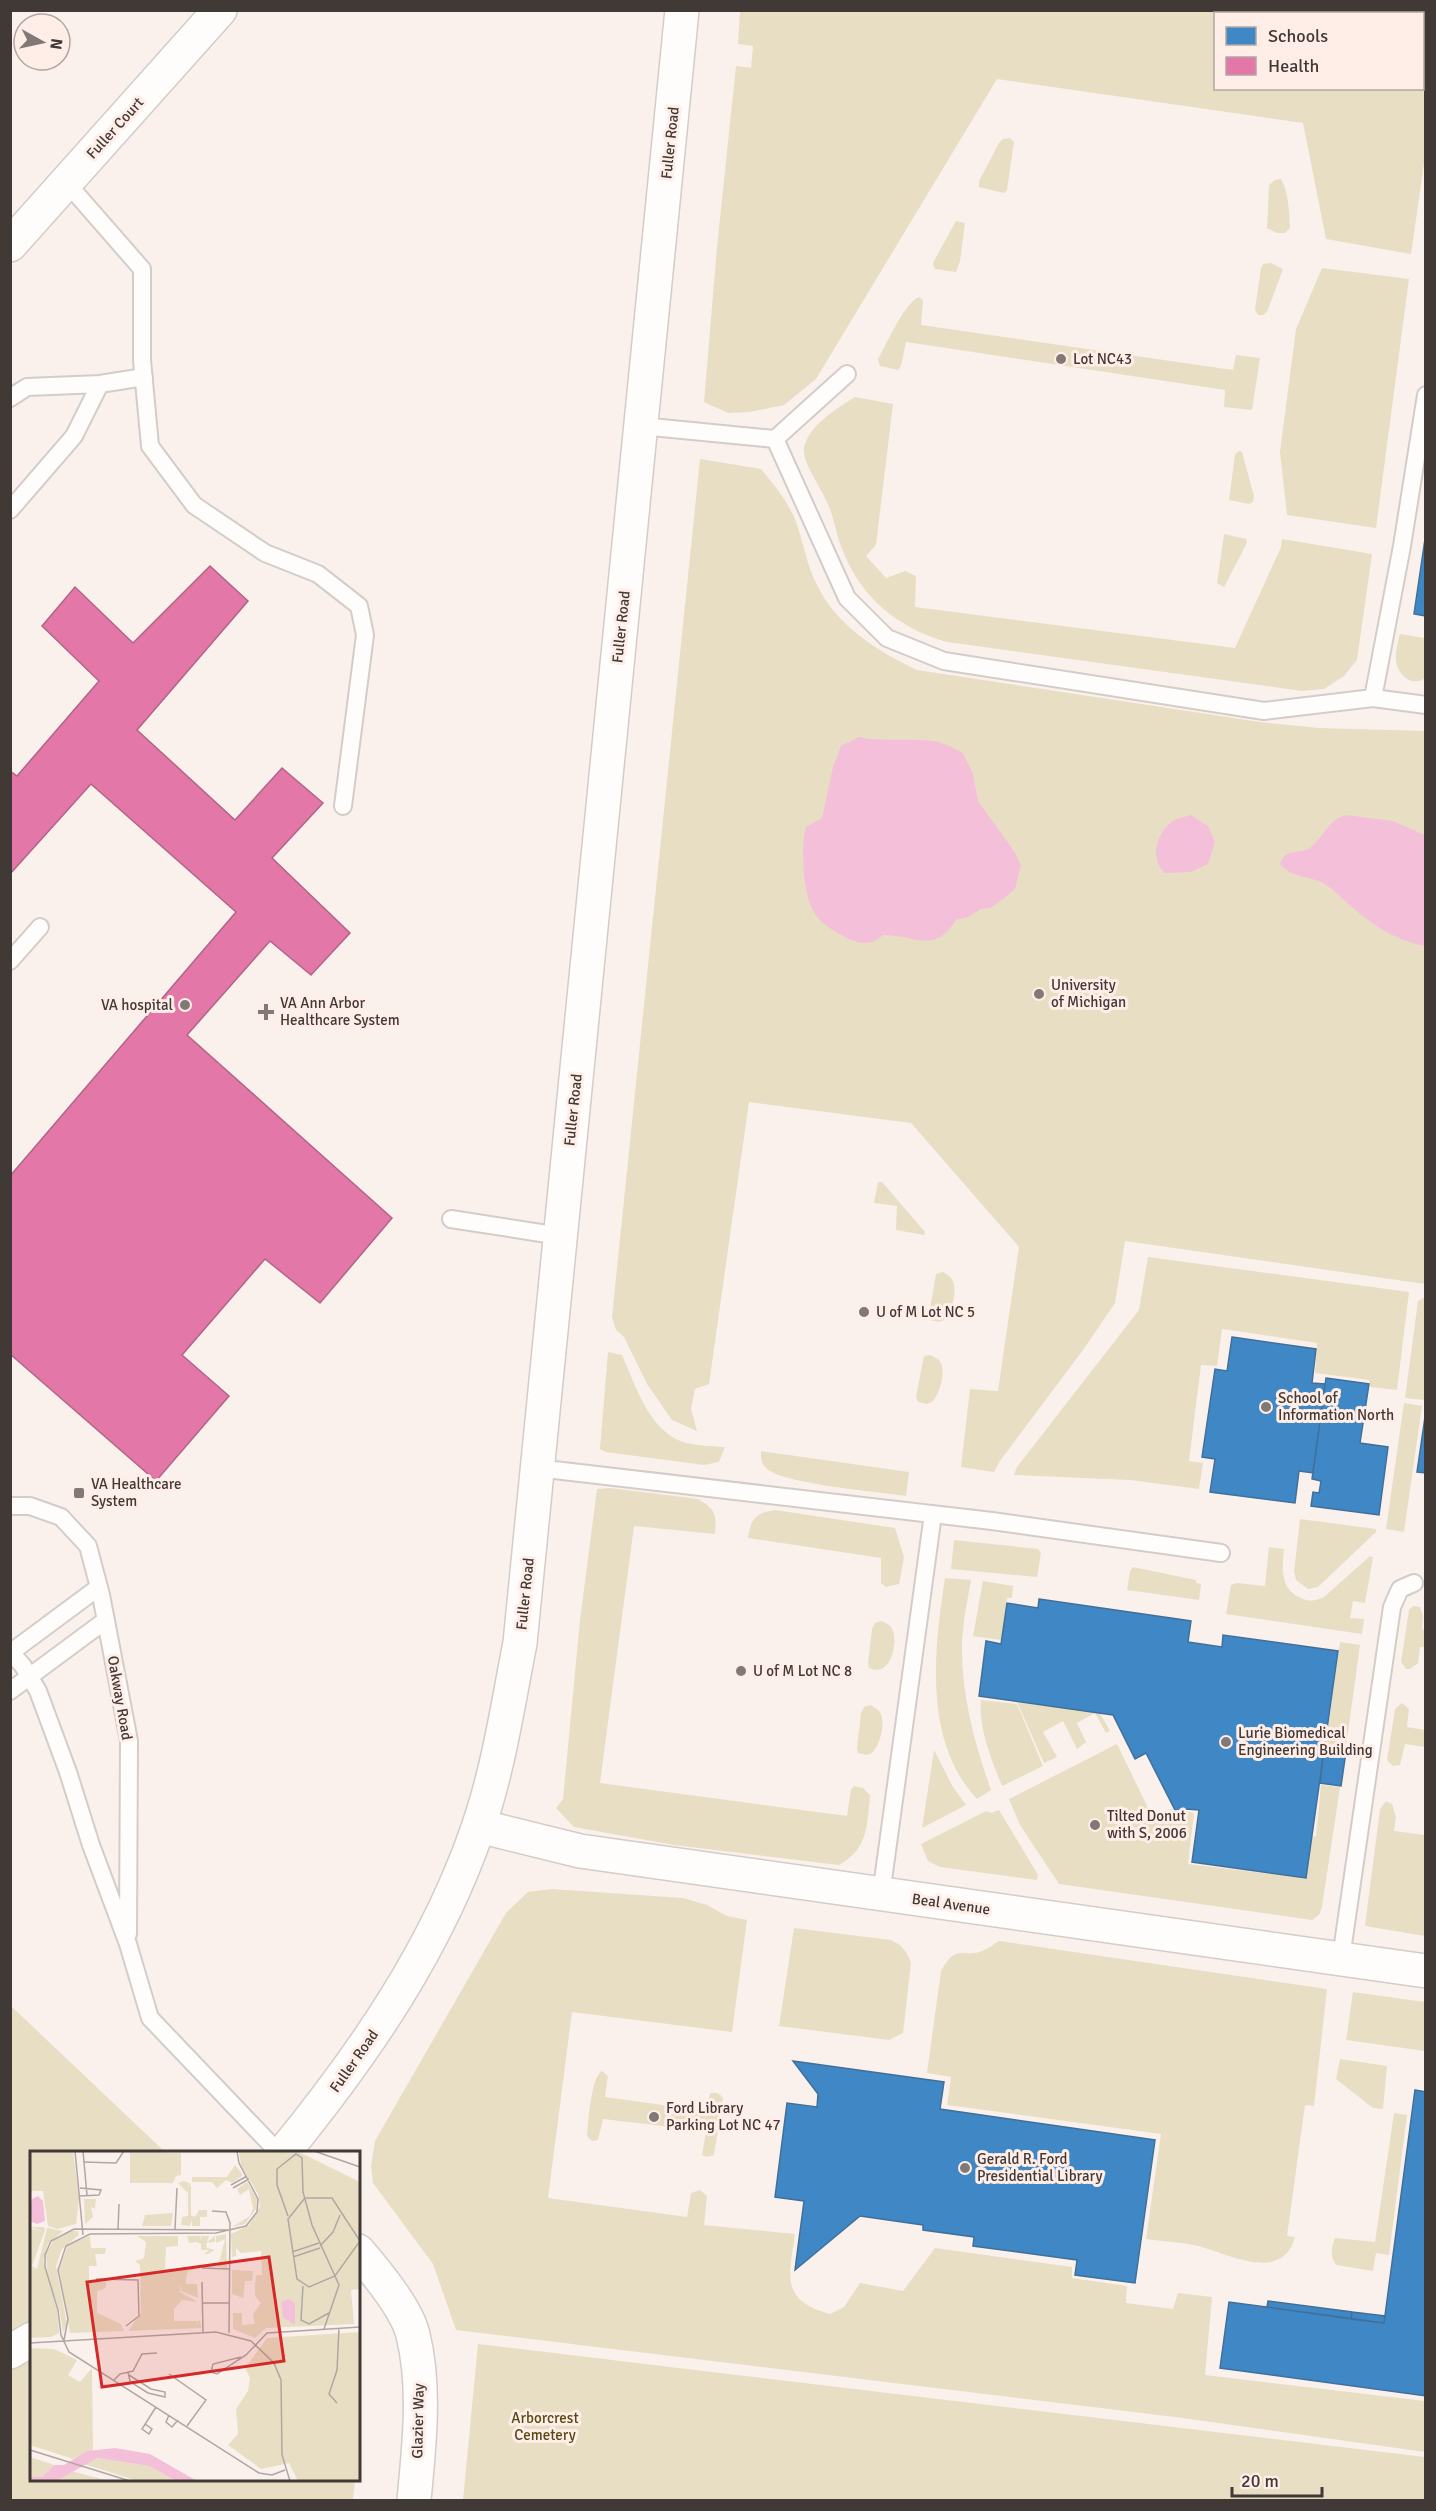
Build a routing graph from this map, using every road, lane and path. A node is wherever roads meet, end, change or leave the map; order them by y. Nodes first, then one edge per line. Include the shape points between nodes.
1 (220, 10) edge
2 (682, 10) edge
3 (66, 182) junction
4 (10, 245) edge
5 (847, 374) dead end
6 (144, 377) junction
7 (100, 384) junction
8 (1425, 395) edge
9 (10, 398) edge
10 (641, 426) junction
11 (775, 440) junction
12 (10, 510) edge
13 (1373, 698) junction
14 (1425, 705) edge
15 (343, 806) dead end
16 (39, 927) dead end
17 (10, 961) edge
18 (451, 1219) dead end
19 (560, 1236) junction
20 (537, 1468) junction
21 (10, 1506) edge
22 (933, 1514) junction
23 (1221, 1553) dead end
24 (1414, 1582) dead end
25 (99, 1587) junction
26 (106, 1620) junction
27 (11, 1652) edge
28 (29, 1676) junction
29 (10, 1690) edge
30 (479, 1826) junction
31 (881, 1895) junction
32 (128, 1944) junction
33 (1341, 1958) junction
34 (1425, 1971) edge
35 (277, 2151) edge
36 (285, 2151) edge
37 (360, 2253) edge
38 (30, 2340) edge
39 (10, 2352) edge
40 (414, 2500) edge

1 - 3 main road, Fuller Court
2 - 10 main road, Fuller Road
3 - 4 main road, Fuller Court
3 - 6 lane via 142,269
5 - 11 lane
6 - 7 lane
6 - 15 lane via 150,446 194,506 265,552 318,573 359,606 365,635
7 - 9 lane via 27,387
7 - 12 lane via 74,436
8 - 13 lane
10 - 11 lane
10 - 19 main road, Fuller Road
11 - 13 lane via 847,597 886,638 944,661 1264,711
13 - 14 lane
16 - 17 lane
18 - 19 lane
19 - 20 main road, Fuller Road
20 - 22 lane
20 - 30 main road, Fuller Road via 520,1643 499,1755
21 - 25 lane, Oakway Road via 30,1506 61,1517 88,1546
22 - 23 lane
22 - 31 lane
24 - 33 lane via 1400,1589 1392,1607
25 - 26 lane, Oakway Road
25 - 27 lane
26 - 28 lane
26 - 32 lane, Oakway Road via 129,1741
27 - 28 lane, Oakway Road
28 - 29 lane
28 - 32 lane, Oakway Road via 68,1772
30 - 31 main road, Beal Avenue via 580,1851
30 - 36 main road, Fuller Road via 440,1920 390,2011
31 - 33 main road, Beal Avenue
32 - 35 lane, Oakway Road via 150,2018
33 - 34 main road, Beal Avenue
37 - 40 main road, Glazier Way via 387,2286 413,2334 420,2389
38 - 39 main road

